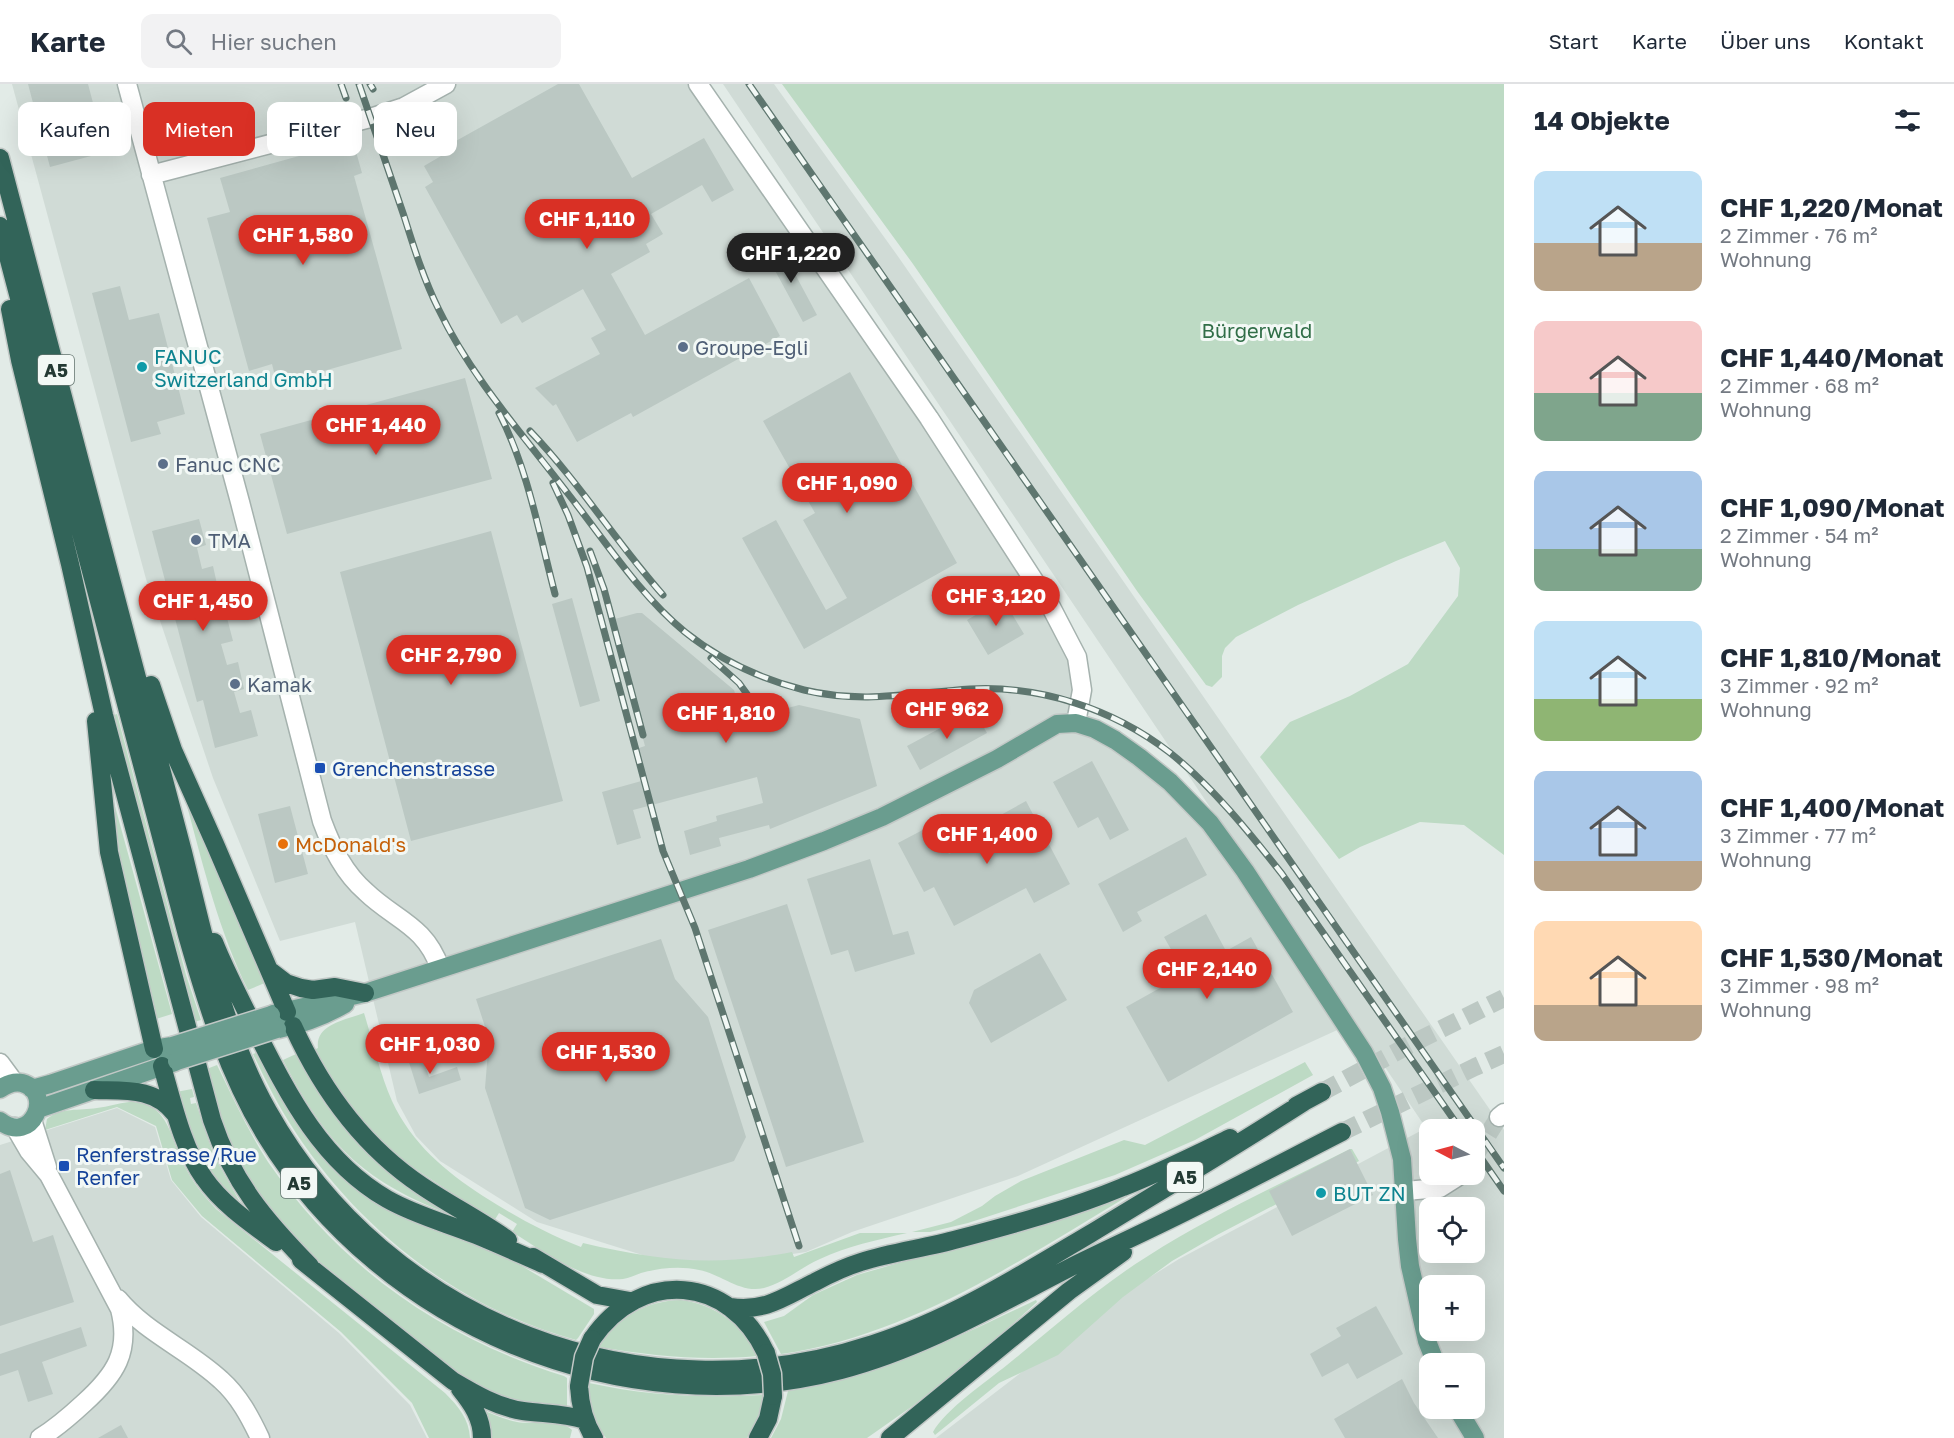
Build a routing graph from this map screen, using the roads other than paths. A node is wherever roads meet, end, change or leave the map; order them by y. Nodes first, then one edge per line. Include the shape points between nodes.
1 (128, 84) edge
2 (446, 84) edge
3 (698, 84) edge
4 (0, 158) edge
5 (151, 176) junction
6 (0, 226) edge
7 (0, 260) edge
8 (40, 446) junction
9 (99, 533) junction
10 (1076, 723) junction
11 (183, 852) junction
12 (440, 968) junction
13 (269, 970) junction
14 (365, 993) junction
15 (282, 1020) junction
16 (166, 1056) junction
17 (0, 1063) edge
18 (7, 1086) edge
19 (32, 1089) junction
20 (94, 1090) junction
21 (1322, 1092) tunnel mouth
22 (1305, 1102) junction
23 (35, 1115) junction
24 (178, 1118) junction
25 (8, 1124) edge
26 (1342, 1132) tunnel mouth
27 (48, 1175) junction
28 (1445, 1185) edge
29 (1405, 1191) junction
30 (1204, 1203) junction
31 (543, 1264) junction
32 (310, 1266) junction
33 (108, 1286) junction
34 (630, 1301) junction
35 (730, 1307) junction
36 (1432, 1353) edge
37 (453, 1381) junction
38 (1464, 1419) edge
39 (588, 1431) edge
40 (40, 1438) edge
41 (260, 1438) edge
42 (482, 1438) edge
43 (758, 1438) edge
44 (888, 1438) edge
45 (1475, 1438) edge

1 - 5 street
2 - 5 street via 404,107 370,118
3 - 10 street via 929,418 1051,607 1077,657 1082,690
4 - 9 highway, A5
5 - 12 street via 322,821 335,852 353,879 375,901 417,931 435,954
6 - 30 highway, A5 via 210,1014 228,1061 267,1138 312,1199 374,1262 455,1317 509,1345 565,1365 667,1383 760,1384 837,1370 909,1347
7 - 8 highway
8 - 16 highway via 44,489 95,717 109,852
8 - 32 highway via 104,715 217,1136 253,1203
9 - 11 highway, A5
9 - 13 highway via 173,750
10 - 12 main road via 1057,724 937,791 824,842
10 - 29 main road via 1115,740 1170,782 1227,845 1372,1067 1390,1112 1402,1159
11 - 22 highway, A5 via 217,987 240,1052 283,1136 315,1181 381,1248 449,1298 522,1334 611,1361 682,1370 760,1368 828,1358 886,1340 951,1312 1027,1271
11 - 31 highway via 215,945 233,984 296,1108 321,1143 358,1179 387,1199
12 - 14 main road
13 - 14 highway via 301,988 336,987
13 - 15 highway
14 - 15 main road via 327,1014
15 - 16 main road, bridge
15 - 31 highway via 338,1107 366,1140 422,1186
16 - 19 main road
16 - 20 main road
16 - 24 highway
17 - 18 street
18 - 19 main road via 27,1085
19 - 23 main road via 37,1098
20 - 23 main road
20 - 24 highway via 154,1096
21 - 22 highway, A5
22 - 35 highway via 1087,1201 955,1240 864,1261 767,1305
23 - 25 main road via 23,1126
23 - 27 street
24 - 32 highway via 194,1161 211,1188 247,1221
25 - 27 street
26 - 30 highway, A5
27 - 33 street
28 - 29 street
29 - 36 main road via 1410,1266
30 - 44 highway via 1100,1268
31 - 34 highway via 597,1294
32 - 37 highway
33 - 40 street via 122,1319 124,1338 117,1366 106,1382 61,1425
33 - 41 street via 148,1327 224,1382 243,1406
34 - 35 highway via 663,1291 687,1291 710,1296
34 - 39 highway, bridge via 608,1318 584,1357 579,1386
35 - 43 highway, bridge via 753,1330 772,1374 768,1419
37 - 39 highway via 504,1406 571,1415
37 - 42 highway via 477,1415
38 - 45 main road

